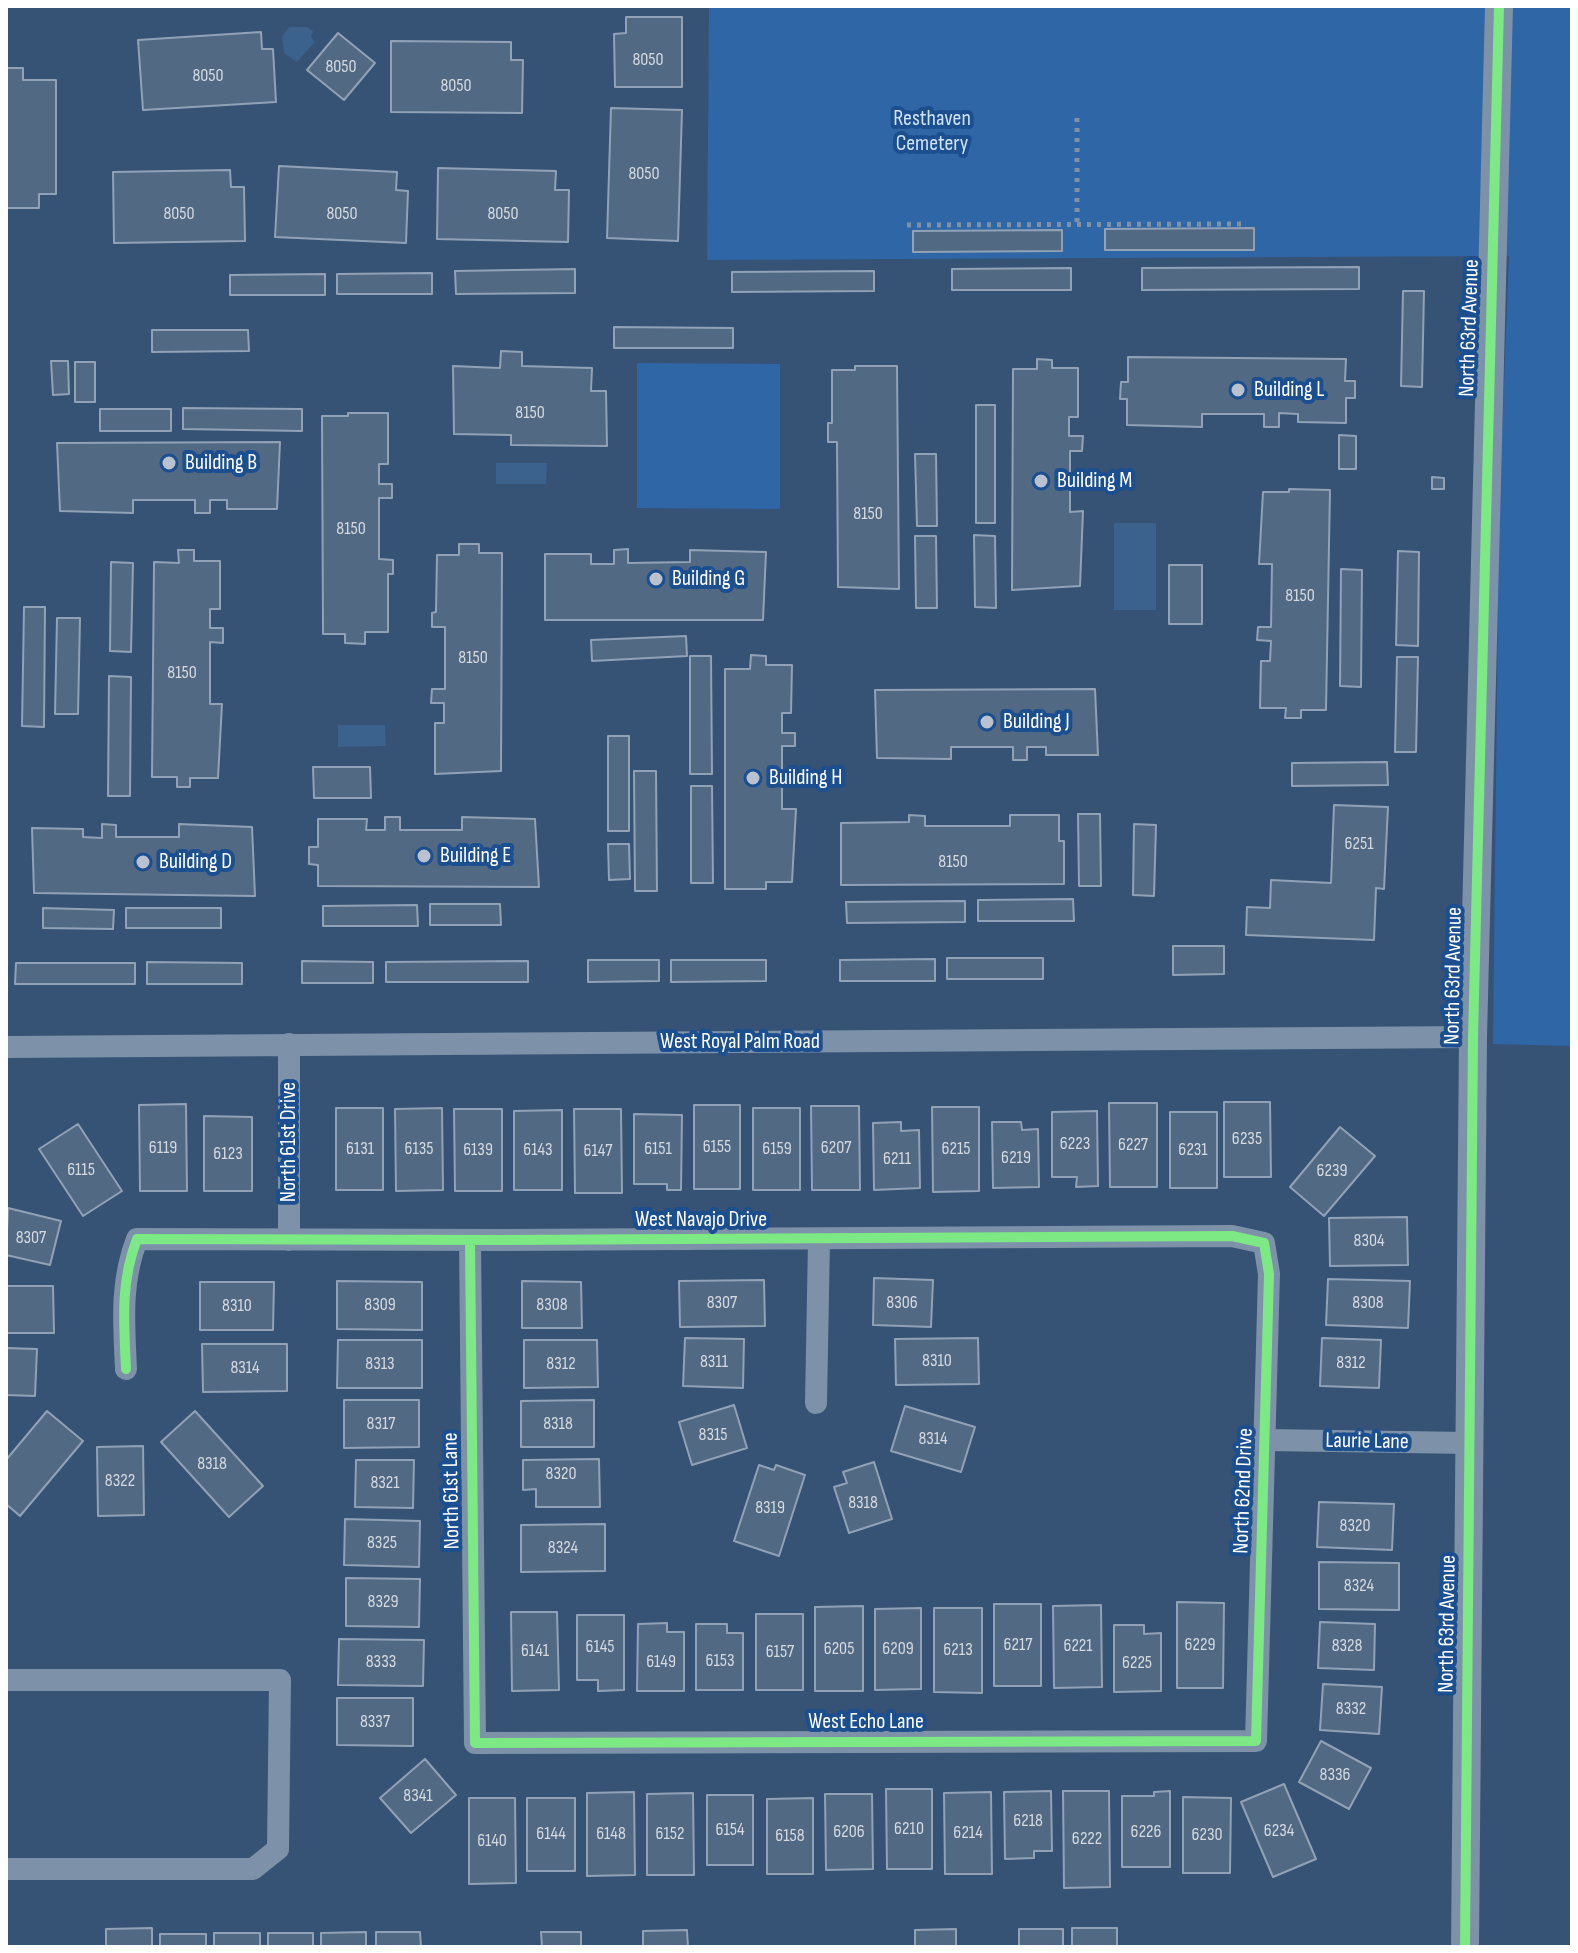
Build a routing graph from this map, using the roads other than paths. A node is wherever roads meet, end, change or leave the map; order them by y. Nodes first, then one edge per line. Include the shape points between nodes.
1 (1499, 6) edge
2 (1473, 1037) junction
3 (289, 1044) junction
4 (6, 1047) edge
5 (289, 1240) junction
6 (470, 1240) junction
7 (819, 1241) junction
8 (1264, 1243) joint
9 (126, 1369) dead end
10 (816, 1403) dead end
11 (1265, 1440) junction
12 (1469, 1443) junction
13 (6, 1680) edge
14 (1256, 1741) joint
15 (475, 1743) joint
16 (6, 1869) edge
17 (1465, 1947) edge

1 - 2 street, North 63rd Avenue
2 - 3 street, West Royal Palm Road
2 - 12 street, North 63rd Avenue
3 - 4 street, West Royal Palm Road
3 - 5 street, North 61st Drive
5 - 6 street, West Navajo Drive
5 - 9 street, West Navajo Drive via 137,1239 123,1295
6 - 7 street, West Navajo Drive
6 - 15 street, North 61st Lane
7 - 8 street, West Navajo Drive via 1232,1236
7 - 10 street
8 - 11 street, North 62nd Drive via 1269,1274
11 - 12 street, Laurie Lane
11 - 14 street, North 62nd Drive
12 - 17 street, North 63rd Avenue
13 - 16 street via 280,1680 278,1849 253,1869
14 - 15 street, West Echo Lane

